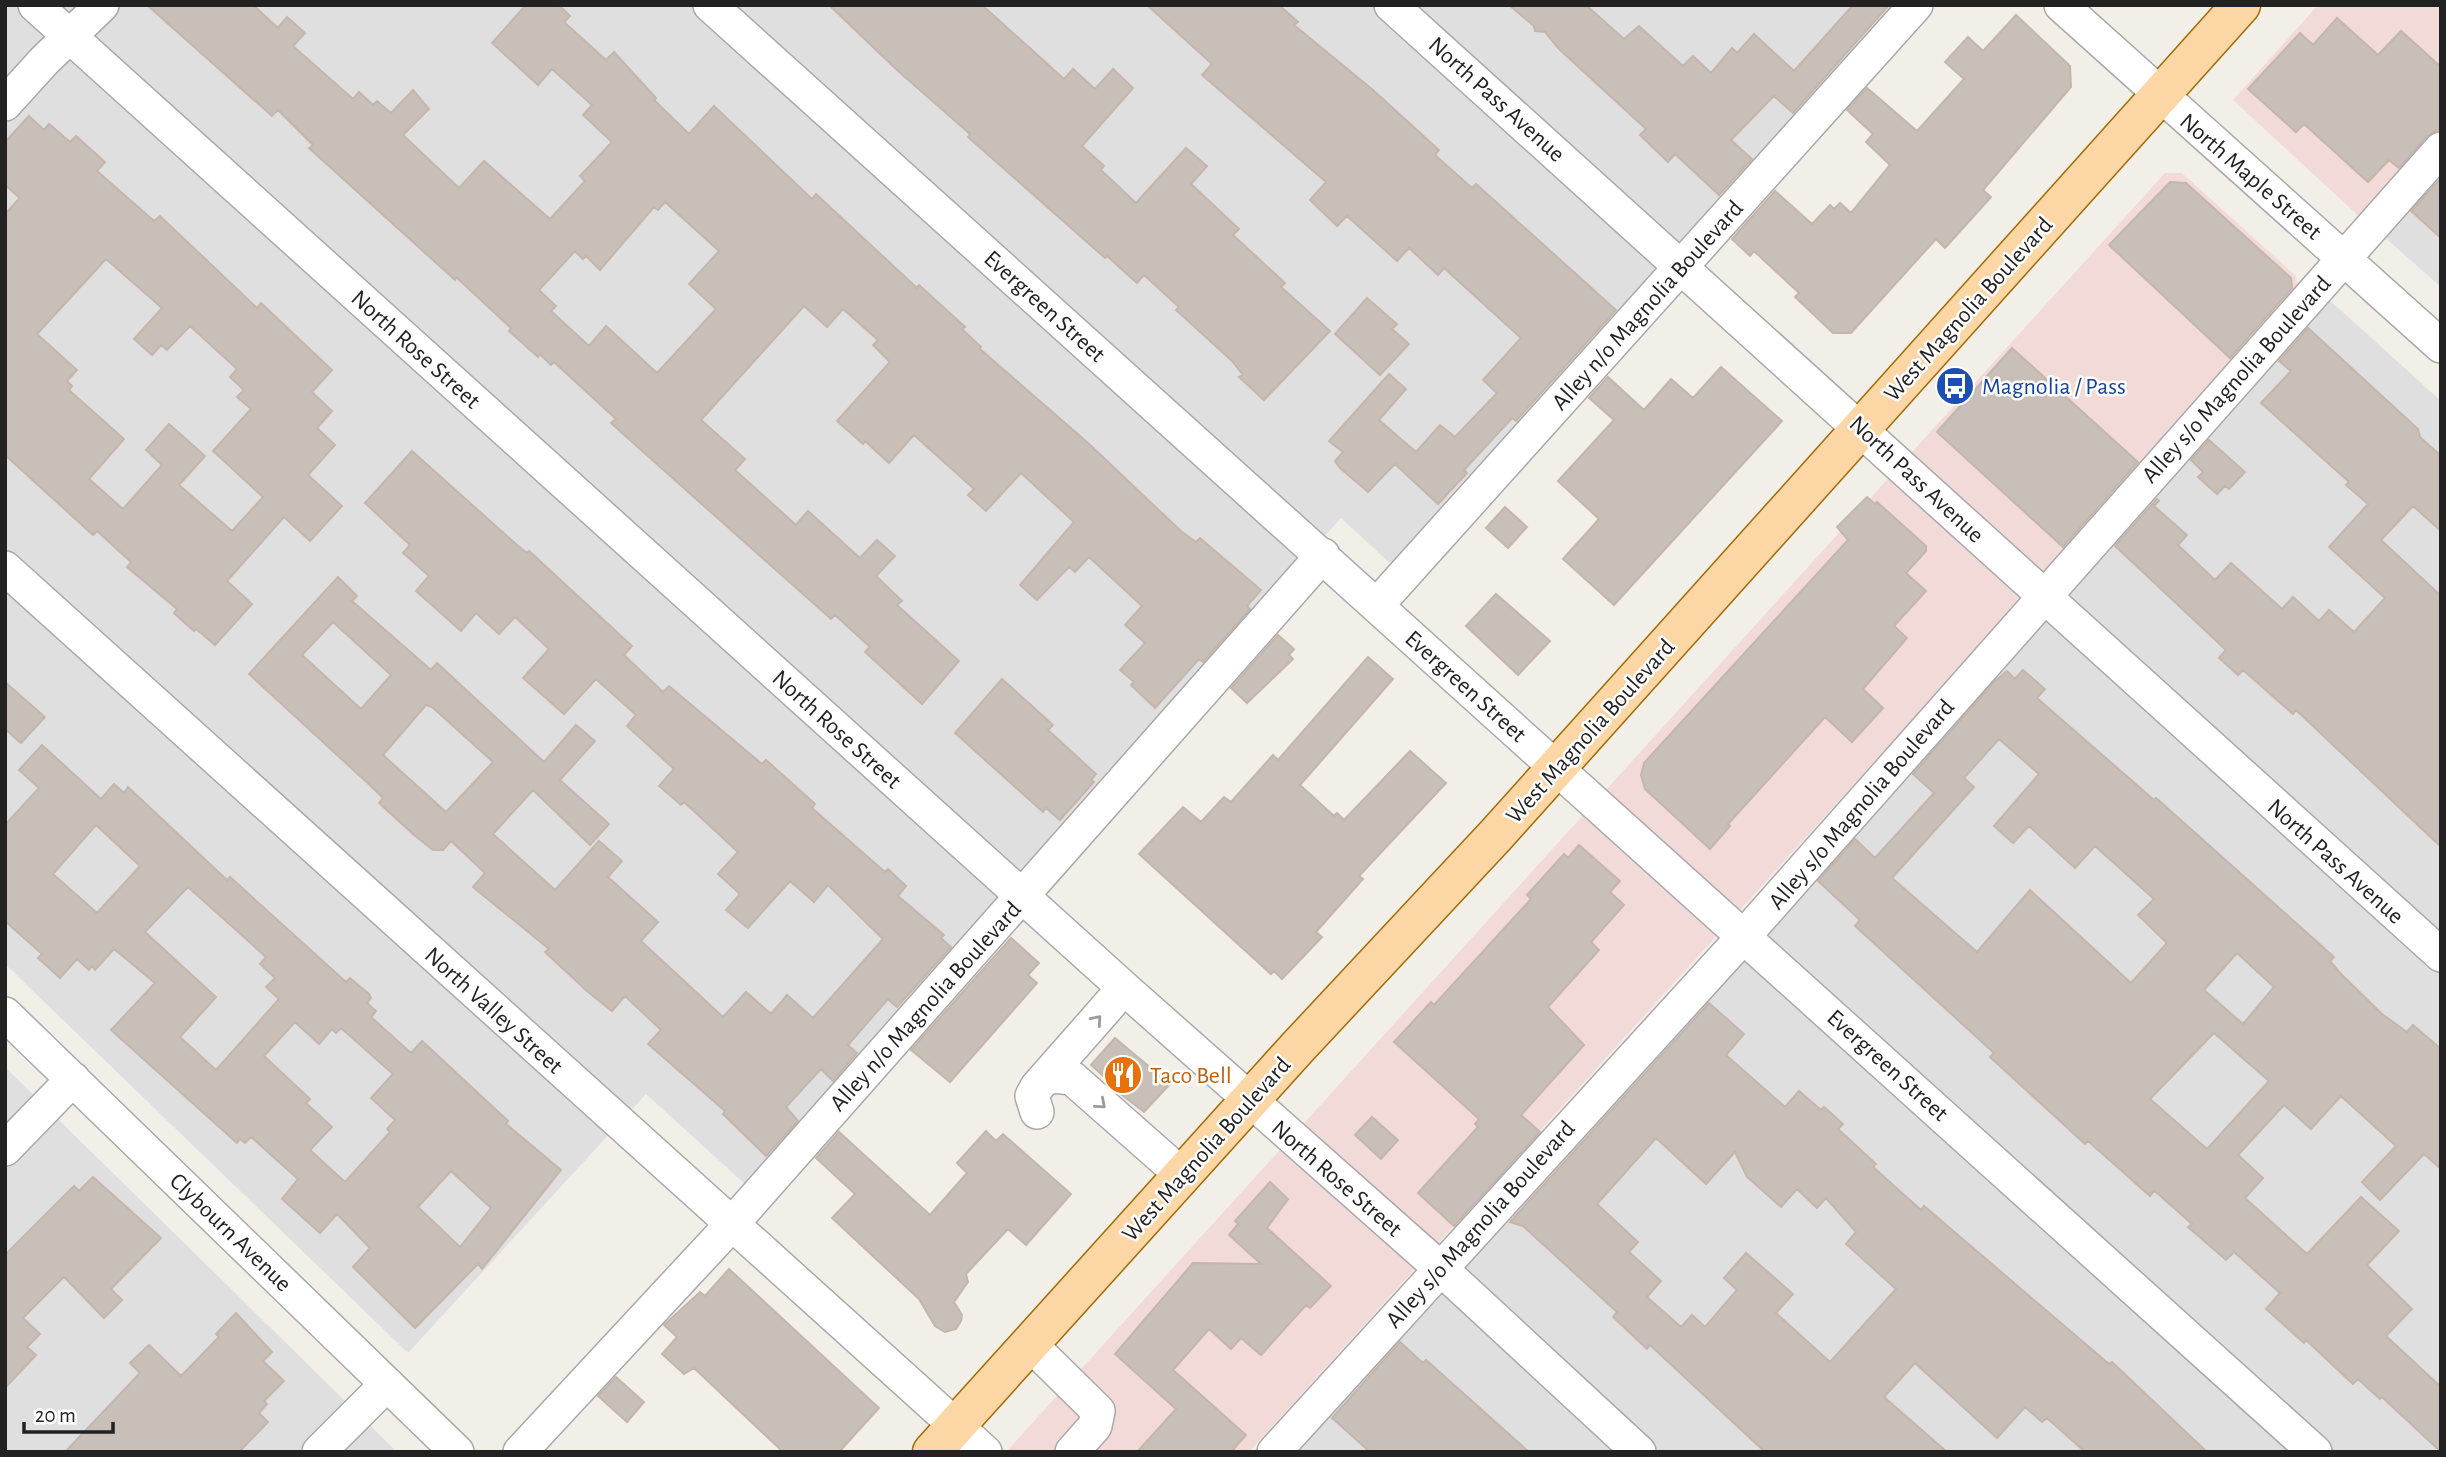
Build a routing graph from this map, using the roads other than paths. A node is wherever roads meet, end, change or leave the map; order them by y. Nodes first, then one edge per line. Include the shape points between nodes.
1 (35, 5) edge
2 (102, 5) edge
3 (710, 5) edge
4 (1391, 5) edge
5 (1916, 5) edge
6 (2062, 5) edge
7 (2241, 5) edge
8 (69, 37) junction
9 (2159, 96) junction
10 (5, 104) edge
11 (2441, 149) edge
12 (2343, 258) junction
13 (1682, 267) junction
14 (2441, 346) edge
15 (1862, 428) junction
16 (1323, 555) junction
17 (5, 568) edge
18 (2044, 597) junction
19 (1377, 605) junction
20 (1556, 768) junction
21 (1023, 896) junction
22 (1744, 936) junction
23 (2441, 955) edge
24 (1124, 988) junction
25 (5, 1014) edge
26 (73, 1079) junction
27 (1044, 1080) junction
28 (1249, 1100) junction
29 (1037, 1112) dead end
30 (5, 1149) edge
31 (1182, 1175) junction
32 (731, 1225) junction
33 (1440, 1268) junction
34 (1030, 1343) junction
35 (387, 1384) junction
36 (943, 1439) edge
37 (319, 1452) edge
38 (457, 1452) edge
39 (520, 1452) edge
40 (985, 1452) edge
41 (1072, 1452) edge
42 (1274, 1452) edge
43 (1639, 1452) edge
44 (2315, 1452) edge

1 - 8 street, North Rose Street
2 - 8 street
3 - 16 street, Evergreen Street
4 - 13 street, North Pass Avenue
5 - 13 street, Alley n/o Magnolia Boulevard
6 - 9 street, North Maple Street
7 - 9 main road, West Magnolia Boulevard
8 - 10 street
8 - 21 street, North Rose Street
9 - 12 street, North Maple Street
9 - 15 main road, West Magnolia Boulevard
11 - 12 street, Alley s/o Magnolia Boulevard
12 - 14 street, North Maple Street
12 - 18 street, Alley s/o Magnolia Boulevard
13 - 15 street, North Pass Avenue
13 - 19 street, Alley n/o Magnolia Boulevard
15 - 18 street, North Pass Avenue
15 - 20 main road, West Magnolia Boulevard
16 - 19 street, Evergreen Street
16 - 21 street, Alley n/o Magnolia Boulevard
17 - 32 street, North Valley Street
18 - 22 street, Alley s/o Magnolia Boulevard
18 - 23 street, North Pass Avenue
19 - 20 street, Evergreen Street
20 - 22 street, Evergreen Street
20 - 28 main road, West Magnolia Boulevard
21 - 24 street, North Rose Street
21 - 32 street, Alley n/o Magnolia Boulevard
22 - 33 street, Alley s/o Magnolia Boulevard
22 - 44 street, Evergreen Street
27 -> 24 street
24 - 28 street, North Rose Street
25 - 26 street, Clybourn Avenue
26 - 30 street
26 - 35 street, Clybourn Avenue
27 - 29 street via 1032,1096
27 -> 31 street via 1072,1078
28 - 31 main road, West Magnolia Boulevard
28 - 33 street, North Rose Street
31 - 34 main road, West Magnolia Boulevard
32 - 36 street, North Valley Street
32 - 39 street, Alley n/o Magnolia Boulevard
33 - 42 street, Alley s/o Magnolia Boulevard
33 - 43 street, North Rose Street
34 - 36 main road, West Magnolia Boulevard
34 - 41 street via 1098,1411 1095,1426
35 - 37 street
35 - 38 street, Clybourn Avenue
36 - 40 street, North Valley Street

